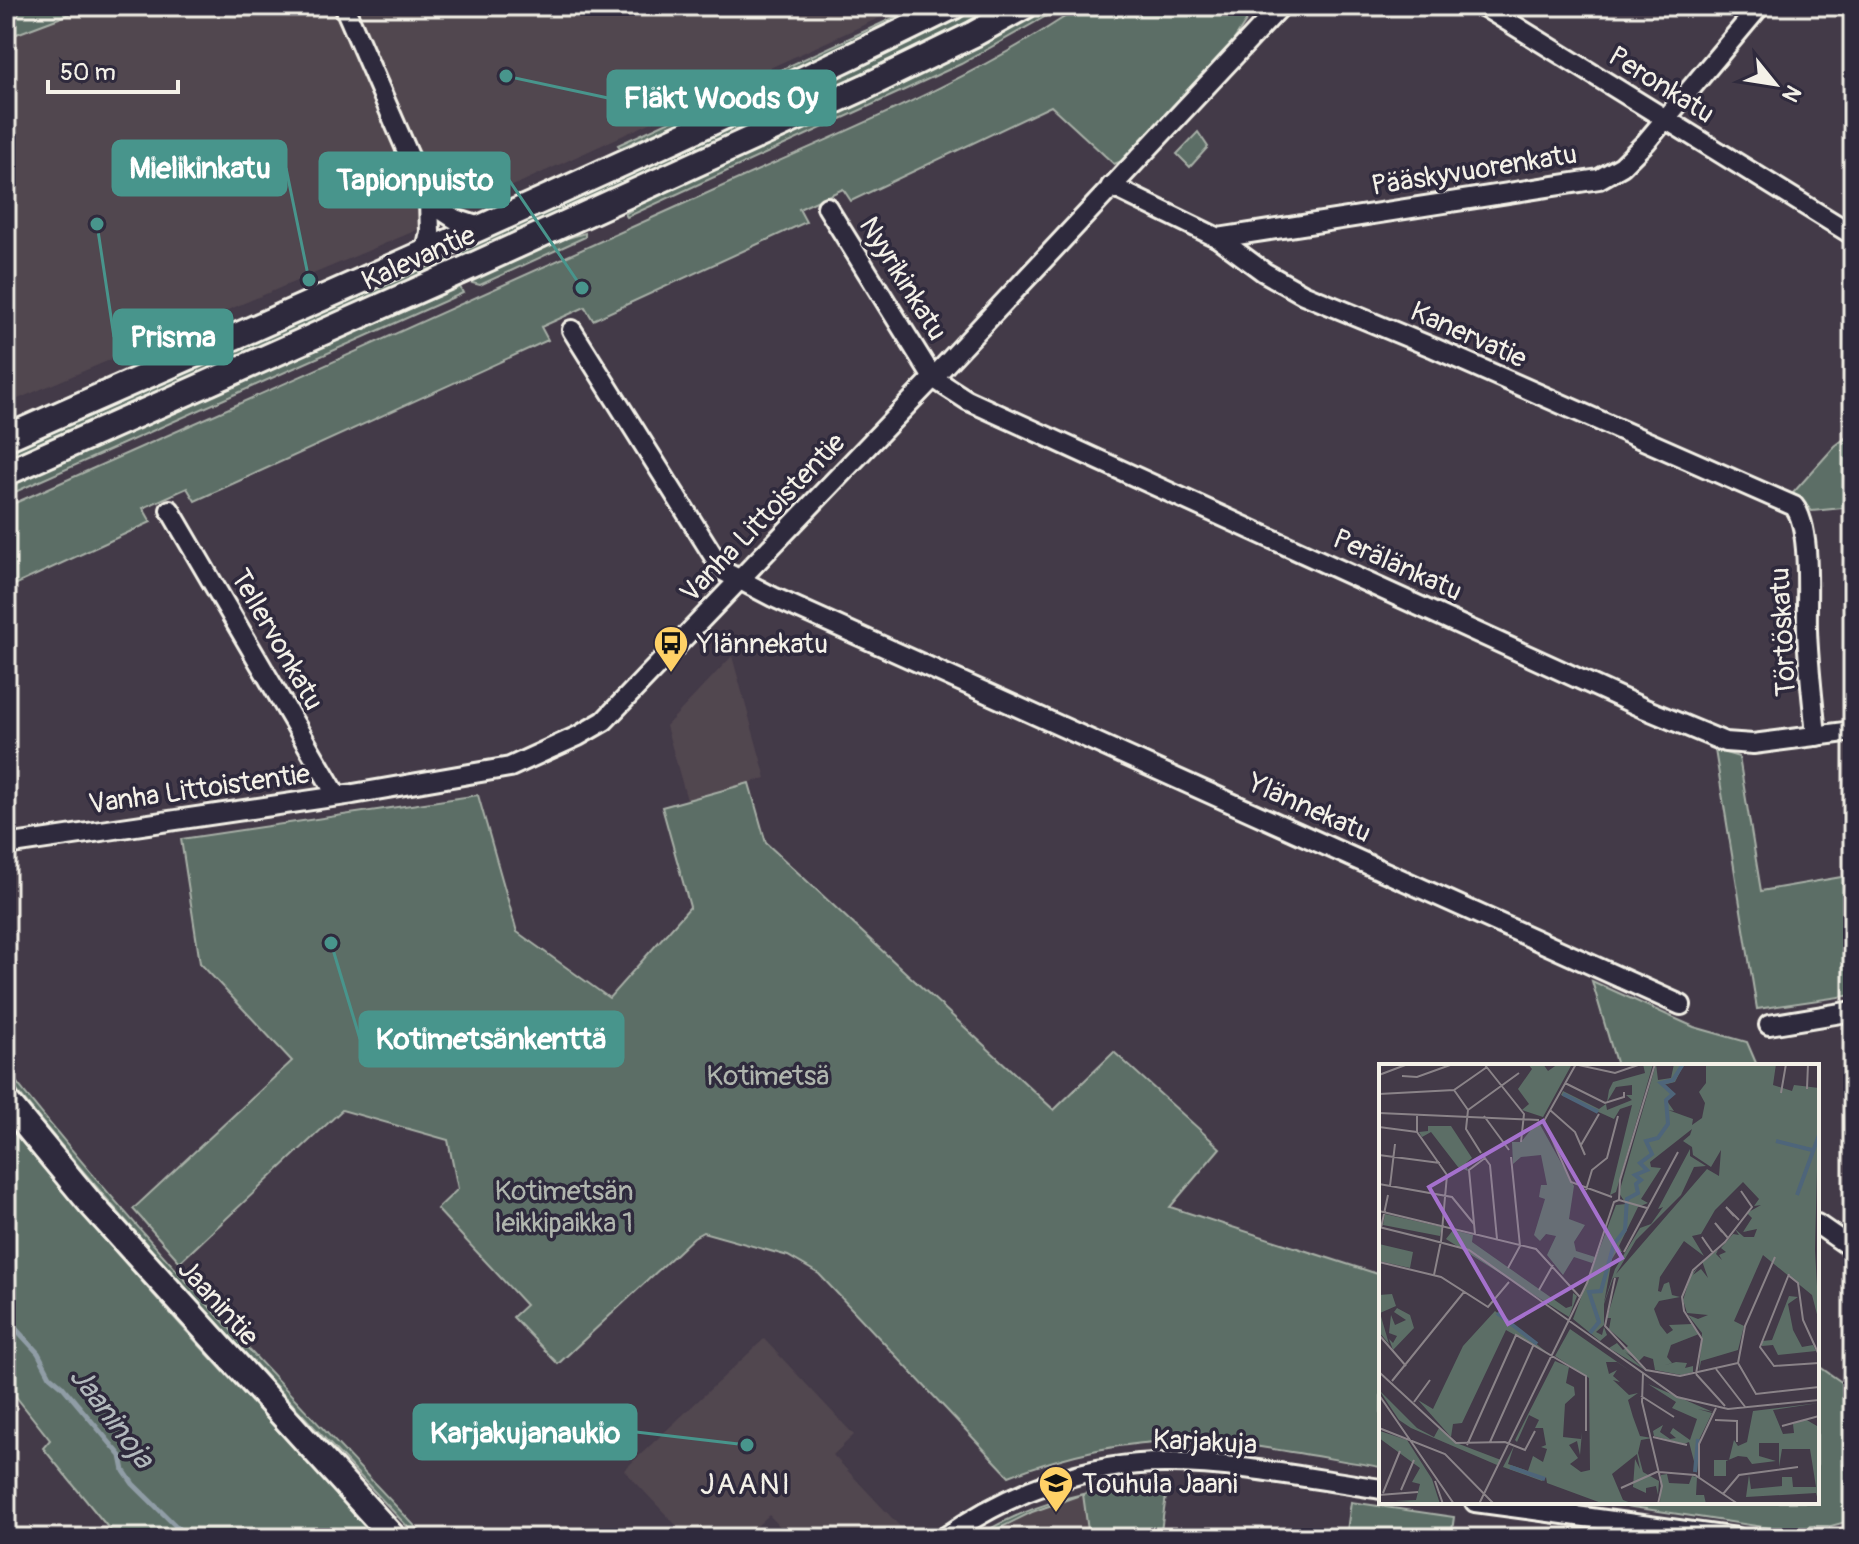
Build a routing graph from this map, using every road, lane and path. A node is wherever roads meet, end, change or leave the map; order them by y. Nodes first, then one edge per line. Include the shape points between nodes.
1 (344, 6) edge
2 (954, 6) edge
3 (1025, 6) edge
4 (1281, 6) edge
5 (1483, 6) edge
6 (1760, 6) edge
7 (1665, 118) junction
8 (1111, 186) junction
9 (429, 202) junction
10 (827, 207) dead end
11 (480, 227) junction
12 (1853, 235) edge
13 (1218, 238) junction
14 (426, 251) junction
15 (572, 330) dead end
16 (933, 378) junction
17 (6, 438) edge
18 (6, 473) edge
19 (170, 510) dead end
20 (1803, 526) joint
21 (740, 580) junction
22 (1853, 731) edge
23 (1816, 736) junction
24 (337, 796) junction
25 (6, 845) edge
26 (1681, 1005) dead end
27 (1853, 1011) edge
28 (1769, 1025) dead end
29 (6, 1101) edge
30 (1819, 1225) edge
31 (1853, 1249) edge
32 (1379, 1489) edge
33 (1490, 1504) edge
34 (394, 1538) edge
35 (944, 1538) edge
36 (1737, 1538) edge

1 - 9 street
2 - 11 main road, Kalevantie
3 - 18 main road, Kalevantie via 865,87
4 - 8 street, Vanha Littoistentie
5 - 7 street, Peronkatu
6 - 7 street, Pääskyvuorenkatu
7 - 12 street, Peronkatu
7 - 13 street, Pääskyvuorenkatu via 1622,166 1599,179
8 - 13 street, Kanervatie
8 - 16 street, Vanha Littoistentie
9 - 11 street
9 - 14 street
10 - 16 street, Nyyrikinkatu
11 - 14 main road, Kalevantie
13 - 20 street, Kanervatie via 1303,294 1794,506
14 - 17 main road, Kalevantie
15 - 21 street, Ylännekatu via 723,571
16 - 21 street, Vanha Littoistentie
16 - 23 street, Perälänkatu via 967,400 1725,742
19 - 24 street, Tellervonkatu
20 - 23 street, Törtöskatu
21 - 24 street, Vanha Littoistentie via 604,721 578,736 510,767
21 - 26 street, Ylännekatu
22 - 23 street, Perälänkatu
24 - 25 street, Vanha Littoistentie
27 - 28 street
29 - 34 main road, Jaanintie via 91,1204
30 - 31 street
32 - 35 street, Karjakuja via 1203,1464 1122,1467 1026,1491
33 - 36 street

